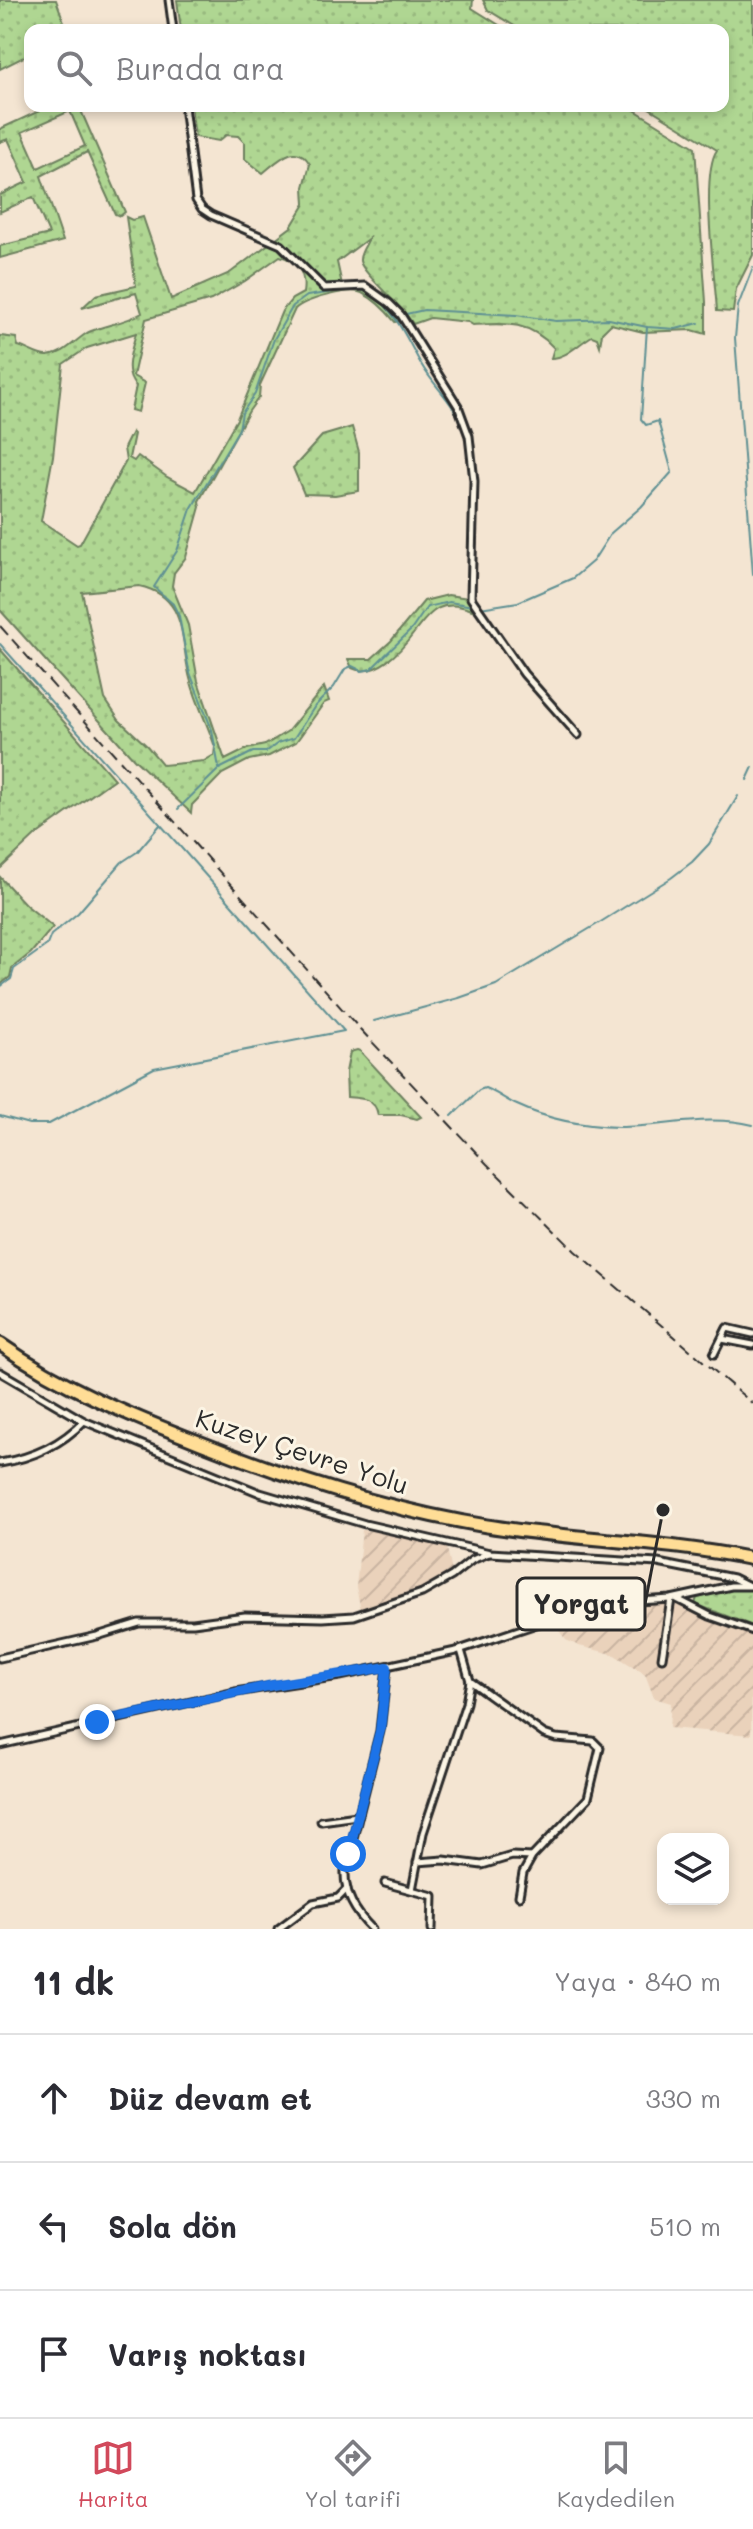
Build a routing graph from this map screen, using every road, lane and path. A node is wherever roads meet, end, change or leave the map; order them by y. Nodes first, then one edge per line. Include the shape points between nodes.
1 (169, 0) edge
2 (172, 24) edge
3 (185, 112) edge
4 (578, 735) dead end
5 (753, 1334) edge
6 (722, 1339) junction
7 (0, 1344) edge
8 (753, 1345) edge
9 (0, 1352) edge
10 (714, 1354) dead end
11 (0, 1372) edge
12 (84, 1421) junction
13 (0, 1463) edge
14 (490, 1553) junction
15 (753, 1559) edge
16 (753, 1566) edge
17 (750, 1586) edge
18 (673, 1598) junction
19 (753, 1631) edge
20 (461, 1650) junction
21 (0, 1658) edge
22 (662, 1658) dead end
23 (387, 1667) junction
24 (470, 1681) junction
25 (0, 1745) edge
26 (357, 1816) junction
27 (321, 1821) dead end
28 (532, 1857) junction
29 (417, 1862) junction
30 (385, 1883) dead end
31 (347, 1889) junction
32 (412, 1890) junction
33 (519, 1896) dead end
34 (278, 1929) edge
35 (372, 1929) edge
36 (432, 1929) edge

1 - 2 street
3 - 4 street via 196,200 202,209 281,245 324,288 357,285 374,290 401,315 458,406 469,436 474,481 471,598 524,674
5 - 6 street via 727,1328
6 - 8 street
6 - 10 street
7 - 15 highway, Kuzey Çevre Yolu via 52,1378 127,1414 333,1491 475,1524
9 - 16 highway, Kuzey Çevre Yolu via 99,1409 330,1496 487,1532
11 - 12 street
12 - 13 street via 48,1448
12 - 14 street via 260,1493
14 - 17 street via 658,1563
14 - 21 street via 422,1593 354,1616 139,1623
17 - 18 street
18 - 19 street
18 - 20 street via 573,1610
18 - 22 street
20 - 23 street
20 - 24 street
23 - 25 street via 220,1695
23 - 26 street via 380,1731
24 - 28 street via 544,1734 593,1741 600,1748 588,1798
24 - 29 street
26 - 27 street
26 - 31 street via 346,1865
28 - 29 street via 512,1856 482,1865
28 - 33 street
29 - 32 street
30 - 32 street
31 - 34 street via 338,1898 313,1903
31 - 35 street
32 - 36 street via 434,1896

